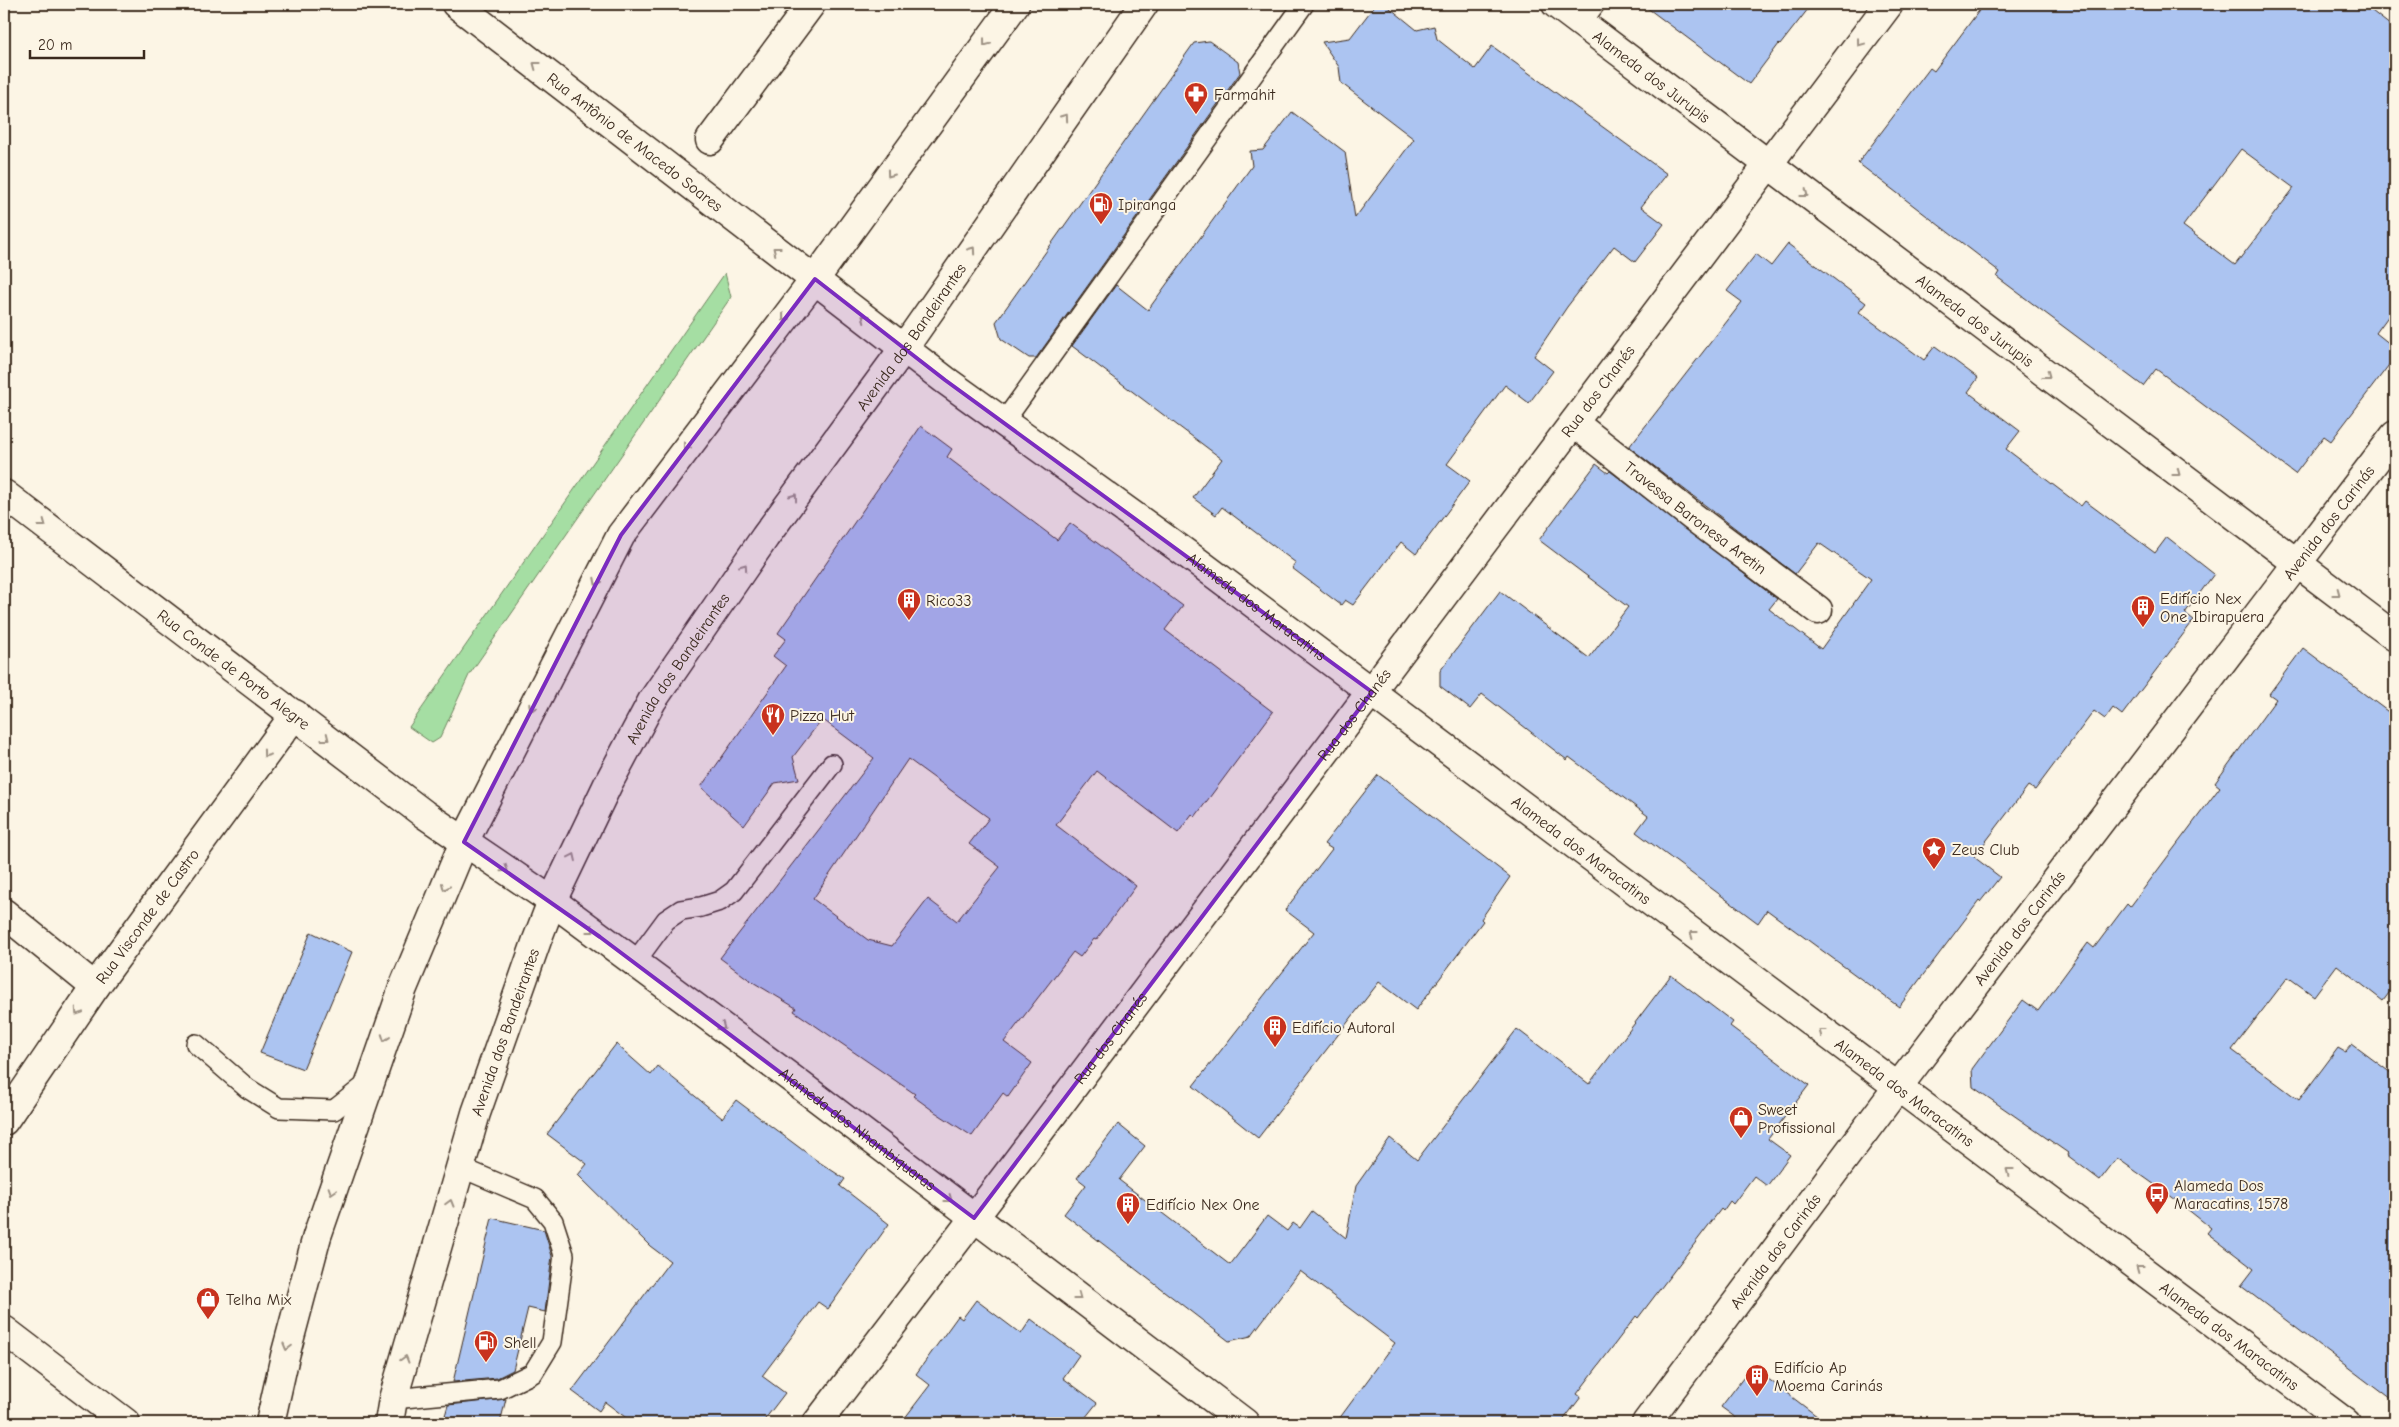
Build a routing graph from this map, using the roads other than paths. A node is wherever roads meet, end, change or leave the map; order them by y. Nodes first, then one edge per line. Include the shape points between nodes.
1 (456, 4) edge
2 (811, 4) edge
3 (1015, 4) edge
4 (1144, 4) edge
5 (1304, 4) edge
6 (1556, 4) edge
7 (1889, 4) edge
8 (1588, 13) edge
9 (710, 140) dead end
10 (1766, 164) junction
11 (815, 279) junction
12 (904, 348) junction
13 (1003, 423) junction
14 (1574, 423) junction
15 (2395, 435) edge
16 (4, 494) edge
17 (2298, 564) junction
18 (1818, 610) dead end
19 (2395, 636) edge
20 (1372, 692) junction
21 (295, 714) junction
22 (832, 764) dead end
23 (464, 842) junction
24 (552, 901) junction
25 (4, 913) edge
26 (635, 962) junction
27 (95, 986) junction
28 (196, 1044) dead end
29 (368, 1083) junction
30 (1897, 1088) junction
31 (4, 1121) edge
32 (460, 1167) junction
33 (974, 1218) junction
34 (4, 1330) edge
35 (391, 1411) edge
36 (126, 1423) edge
37 (270, 1423) edge
38 (817, 1423) edge
39 (1245, 1423) edge
40 (1646, 1423) edge
41 (2346, 1423) edge

11 -> 1 main road, Rua Antônio de Macedo Soares
2 - 9 main road
3 -> 11 main road
12 -> 4 main road, Avenida dos Bandeirantes
5 - 13 lane
6 - 8 main road, Alameda dos Jurupis
7 -> 10 main road, Rua dos Chanés
8 - 10 main road, Alameda dos Jurupis
10 - 14 main road, Rua dos Chanés
10 -> 17 main road, Alameda dos Jurupis
12 -> 11 main road, Alameda dos Maracatins
11 -> 23 main road via 621,535
12 - 13 main road, Alameda dos Maracatins
24 -> 12 main road, Avenida dos Bandeirantes via 608,782 652,701 765,537
13 - 20 main road, Alameda dos Maracatins via 1198,562
14 - 18 main road, Travessa Baronesa Aretin
14 - 20 main road, Rua dos Chanés
15 - 17 main road, Avenida dos Carinás
16 -> 21 main road, Rua Conde de Porto Alegre
17 -> 19 main road, Alameda dos Jurupis
17 - 30 main road, Avenida dos Carinás
30 -> 20 main road, Alameda dos Maracatins
20 - 33 main road, Rua dos Chanés
21 -> 23 main road, Rua Conde de Porto Alegre
21 -> 27 main road, Rua Visconde de Castro
22 - 26 lane via 734,891 720,902 681,910 666,920
23 -> 24 main road, Alameda dos Nhambiquaras
23 -> 29 main road via 403,988
24 -> 26 main road, Alameda dos Nhambiquaras
24 - 32 main road, Avenida dos Bandeirantes via 476,1113
25 - 27 main road
26 -> 33 main road, Alameda dos Nhambiquaras
27 -> 31 main road, Rua Visconde de Castro
28 - 29 lane via 247,1088 279,1108 334,1110
29 -> 37 main road via 317,1236
30 - 40 main road, Avenida dos Carinás
41 -> 30 main road, Alameda dos Maracatins
35 -> 32 main road, Avenida dos Bandeirantes
32 - 35 lane via 535,1199 553,1221 564,1255 552,1342 533,1373 500,1390
33 - 38 main road, Rua dos Chanés
33 -> 39 main road, Alameda dos Nhambiquaras
34 - 36 main road

